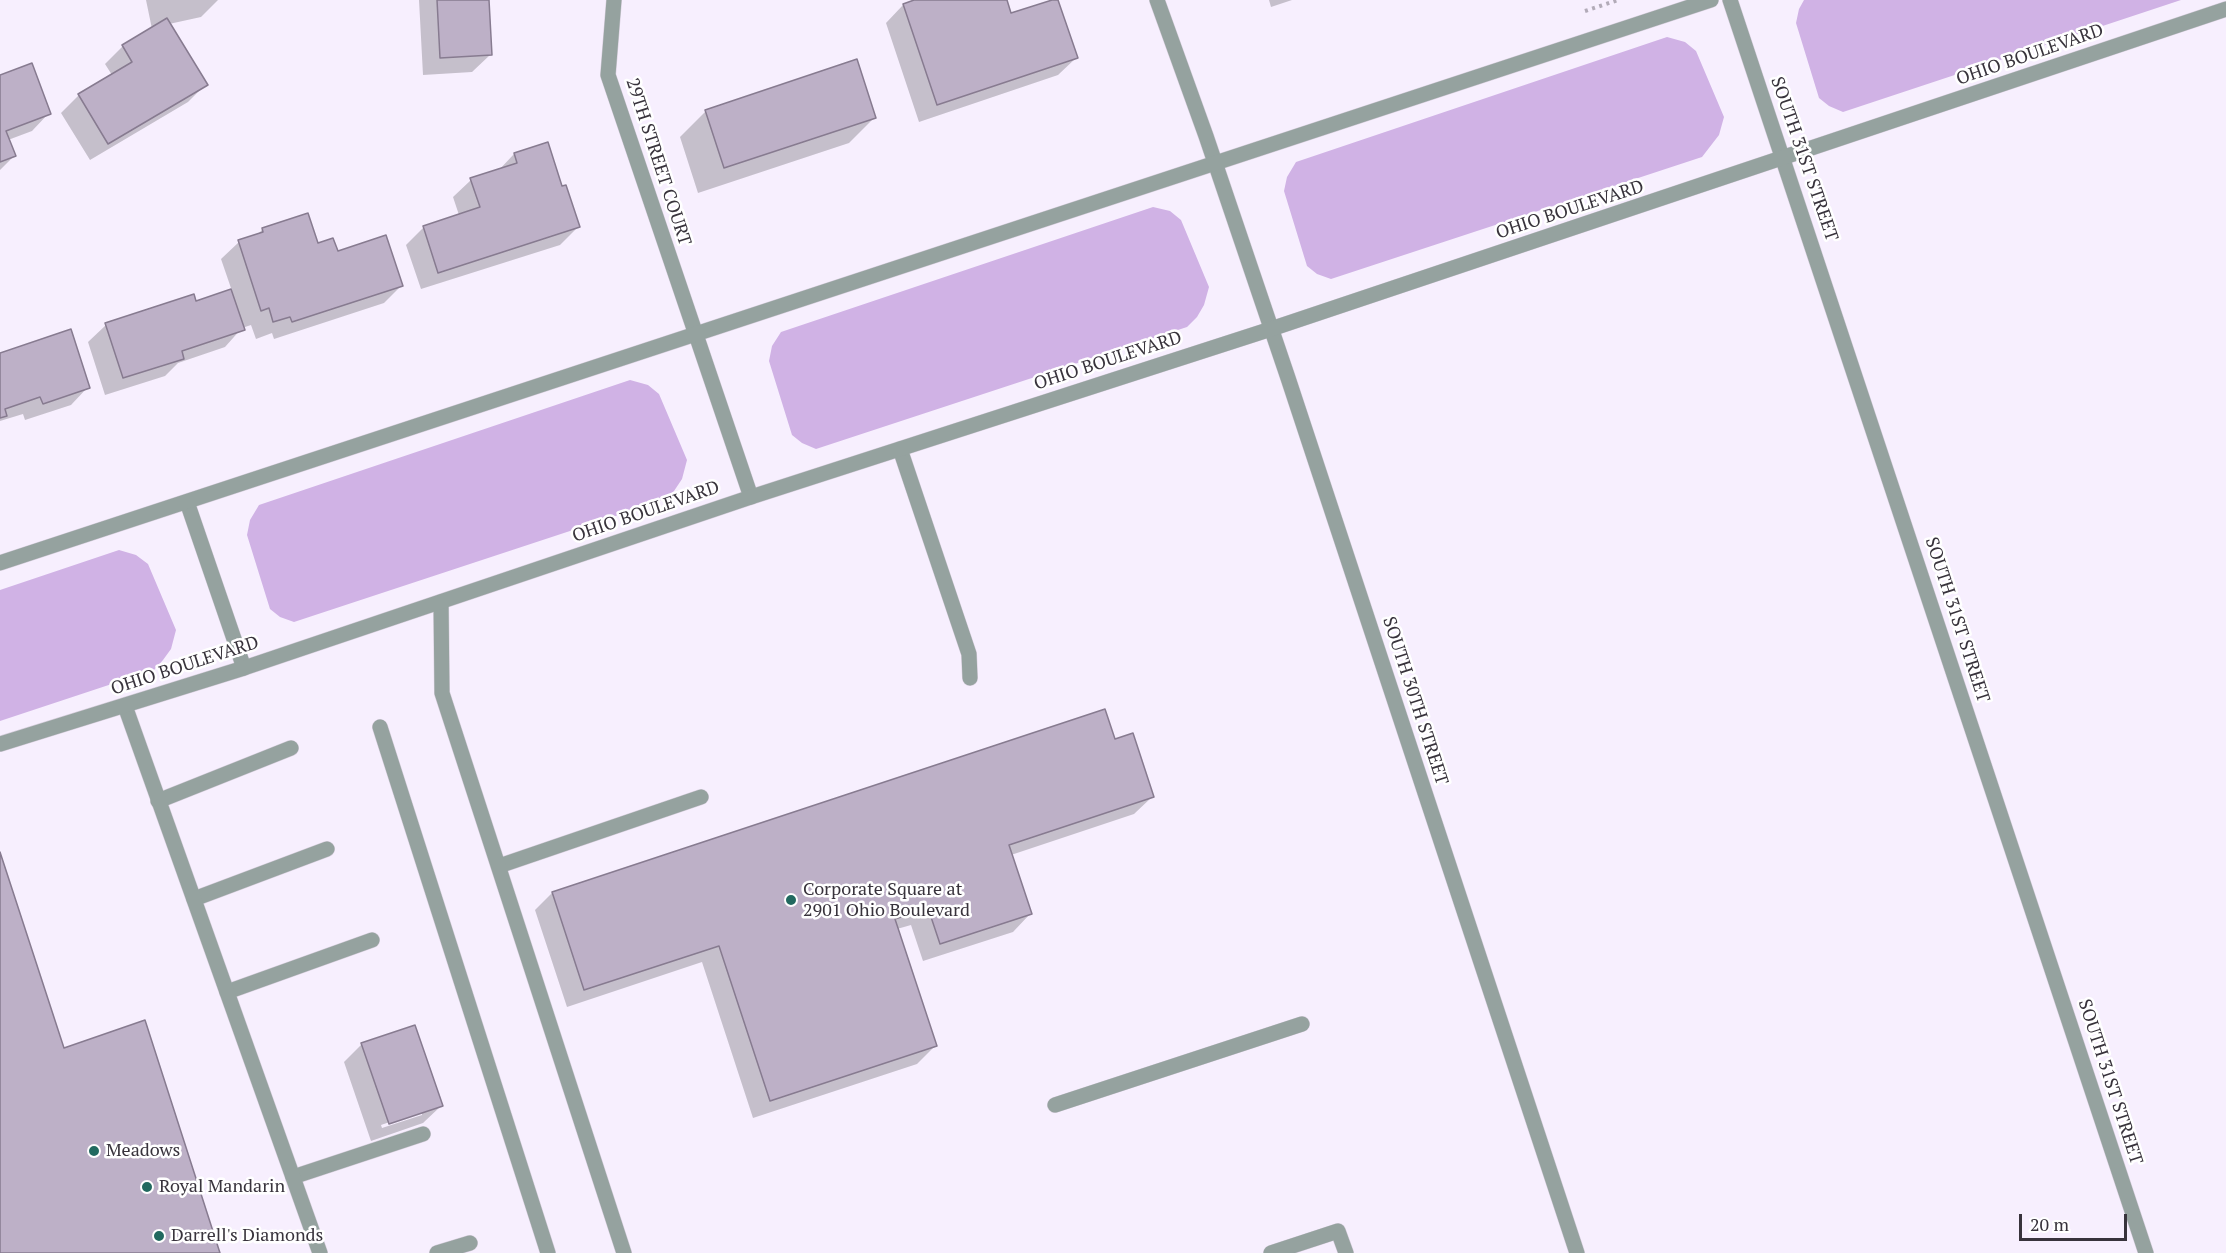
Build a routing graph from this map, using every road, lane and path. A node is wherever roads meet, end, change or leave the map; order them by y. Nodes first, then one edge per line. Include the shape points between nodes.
1 (614, 0) edge
2 (1156, 0) edge
3 (1711, 0) edge
4 (1730, 0) edge
5 (2226, 9) edge
6 (1784, 159) junction
7 (1215, 162) junction
8 (1271, 329) junction
9 (695, 333) junction
10 (900, 449) junction
11 (750, 497) junction
12 (187, 502) junction
13 (0, 563) edge
14 (441, 602) junction
15 (244, 668) junction
16 (970, 678) dead end
17 (125, 706) junction
18 (380, 727) dead end
19 (0, 744) edge
20 (291, 748) dead end
21 (700, 797) dead end
22 (158, 801) junction
23 (327, 849) dead end
24 (498, 866) junction
25 (194, 899) junction
26 (372, 940) dead end
27 (227, 992) junction
28 (1302, 1024) dead end
29 (1055, 1105) dead end
30 (423, 1134) dead end
31 (293, 1177) junction
32 (470, 1243) dead end
33 (321, 1253) edge
34 (437, 1253) edge
35 (548, 1253) edge
36 (624, 1253) edge
37 (1271, 1253) edge
38 (1346, 1253) edge
39 (1577, 1253) edge
40 (2146, 1253) edge

1 - 9 street, 29TH STREET COURT via 608,75
2 - 7 street, SOUTH 30TH STREET
3 - 7 street
4 - 6 street, SOUTH 31ST STREET
5 - 6 street, OHIO BOULEVARD
6 - 8 street, OHIO BOULEVARD
6 - 40 street, SOUTH 31ST STREET
7 - 8 street, SOUTH 30TH STREET
7 - 9 street
8 - 10 street, OHIO BOULEVARD
8 - 39 street, SOUTH 30TH STREET
9 - 11 street, 29TH STREET COURT
9 - 12 street
10 - 11 street, OHIO BOULEVARD
10 - 16 street via 969,654
11 - 14 street, OHIO BOULEVARD
12 - 13 street
12 - 15 street
14 - 15 street, OHIO BOULEVARD
14 - 24 street via 442,693
15 - 17 street, OHIO BOULEVARD
17 - 19 street, OHIO BOULEVARD
17 - 22 street
18 - 35 street
20 - 22 street
21 - 24 street
22 - 25 street
23 - 25 street
24 - 36 street
25 - 27 street
26 - 27 street
27 - 31 street
28 - 29 street
30 - 31 street
31 - 33 street
32 - 34 street
37 - 38 street via 1338,1231

